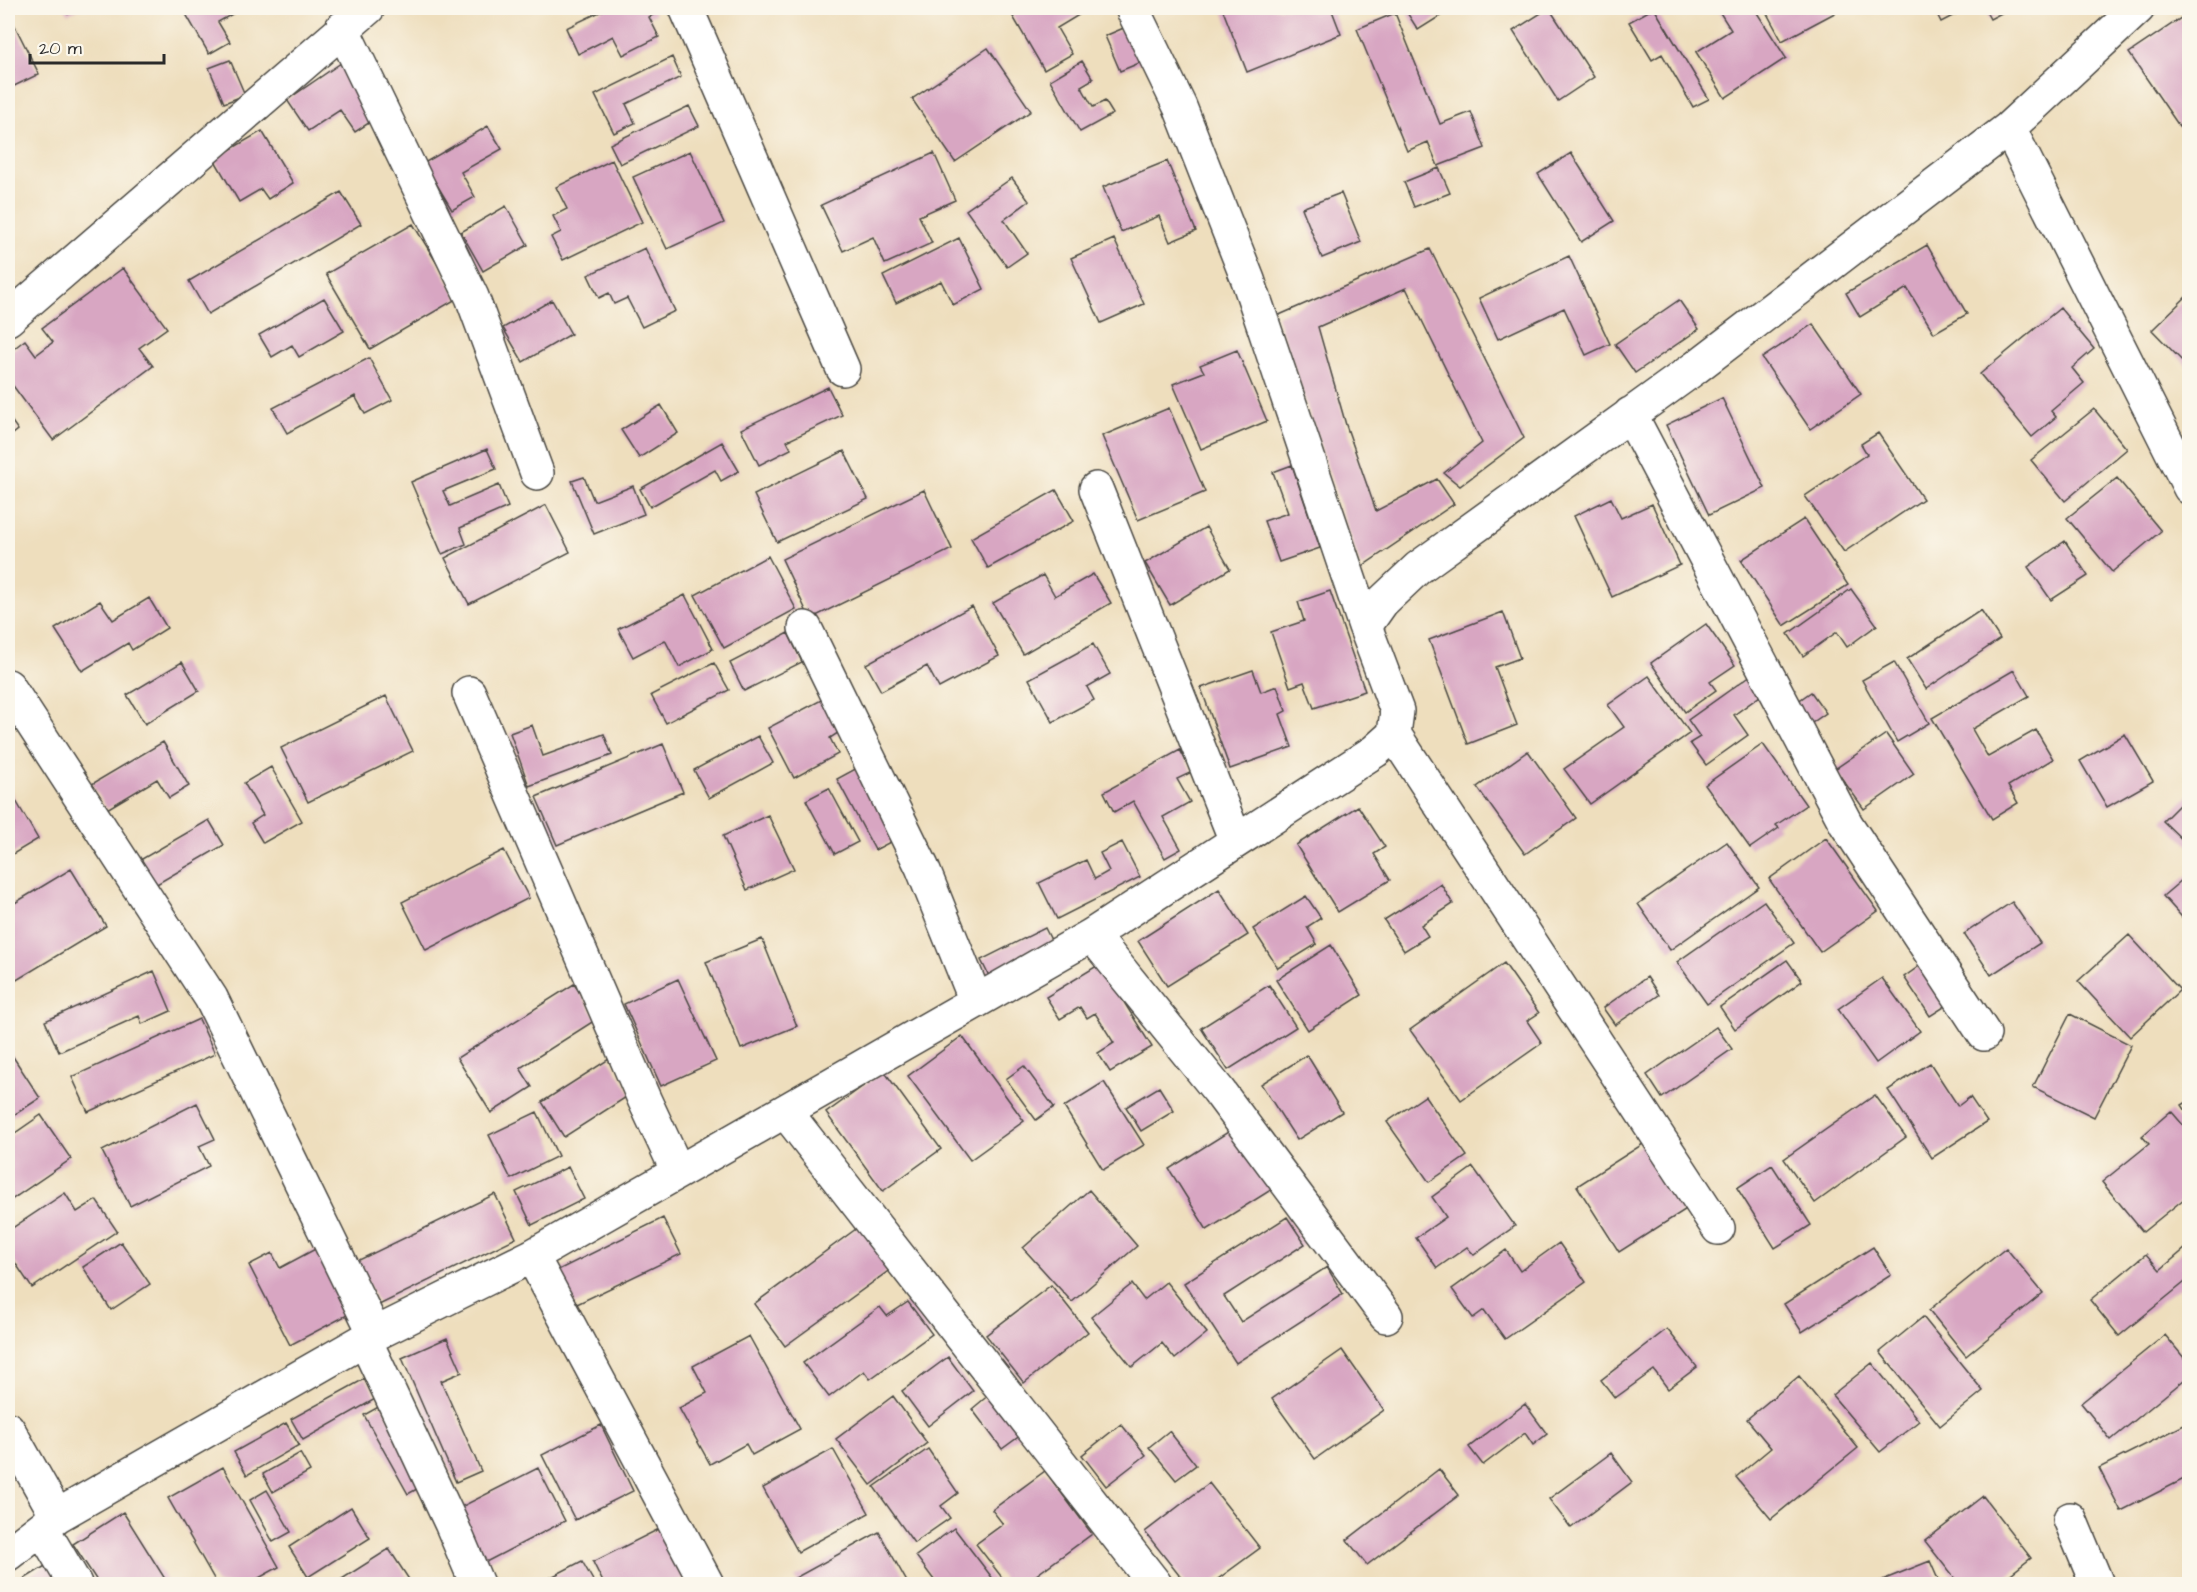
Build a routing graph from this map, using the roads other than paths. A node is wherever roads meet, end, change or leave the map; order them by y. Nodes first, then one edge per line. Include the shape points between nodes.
1 (368, 8) edge
2 (686, 8) edge
3 (1132, 8) edge
4 (2138, 8) edge
5 (342, 28) junction
6 (2009, 128) junction
7 (8, 319) edge
8 (843, 369) dead end
9 (1630, 414) junction
10 (537, 473) dead end
11 (2190, 488) edge
12 (1096, 489) dead end
13 (1365, 626) junction
14 (806, 628) dead end
15 (8, 686) edge
16 (469, 693) dead end
17 (1394, 734) junction
18 (1236, 841) junction
19 (1092, 935) junction
20 (976, 1001) junction
21 (1983, 1034) dead end
22 (785, 1111) junction
23 (678, 1172) junction
24 (1718, 1228) dead end
25 (532, 1256) junction
26 (1386, 1316) dead end
27 (370, 1337) junction
28 (8, 1429) edge
29 (2070, 1520) dead end
30 (50, 1522) junction
31 (8, 1554) edge
32 (75, 1584) edge
33 (477, 1584) edge
34 (707, 1584) edge
35 (1155, 1584) edge
36 (2097, 1584) edge

1 - 5 street
2 - 8 street
3 - 13 street via 1180,107 1248,280
4 - 6 street
5 - 7 street
5 - 10 street via 472,297
6 - 9 street
6 - 11 street
9 - 13 street via 1418,568 1382,602
9 - 21 street via 1846,824
12 - 18 street
13 - 17 street via 1397,711
14 - 20 street via 922,867
15 - 27 street via 211,998
16 - 23 street
17 - 18 street via 1375,751
17 - 24 street
18 - 19 street
19 - 20 street
19 - 26 street via 1218,1090
20 - 22 street
22 - 23 street
22 - 35 street
23 - 25 street
25 - 27 street
25 - 34 street
27 - 30 street
27 - 33 street
28 - 30 street
29 - 36 street
30 - 31 street
30 - 32 street

